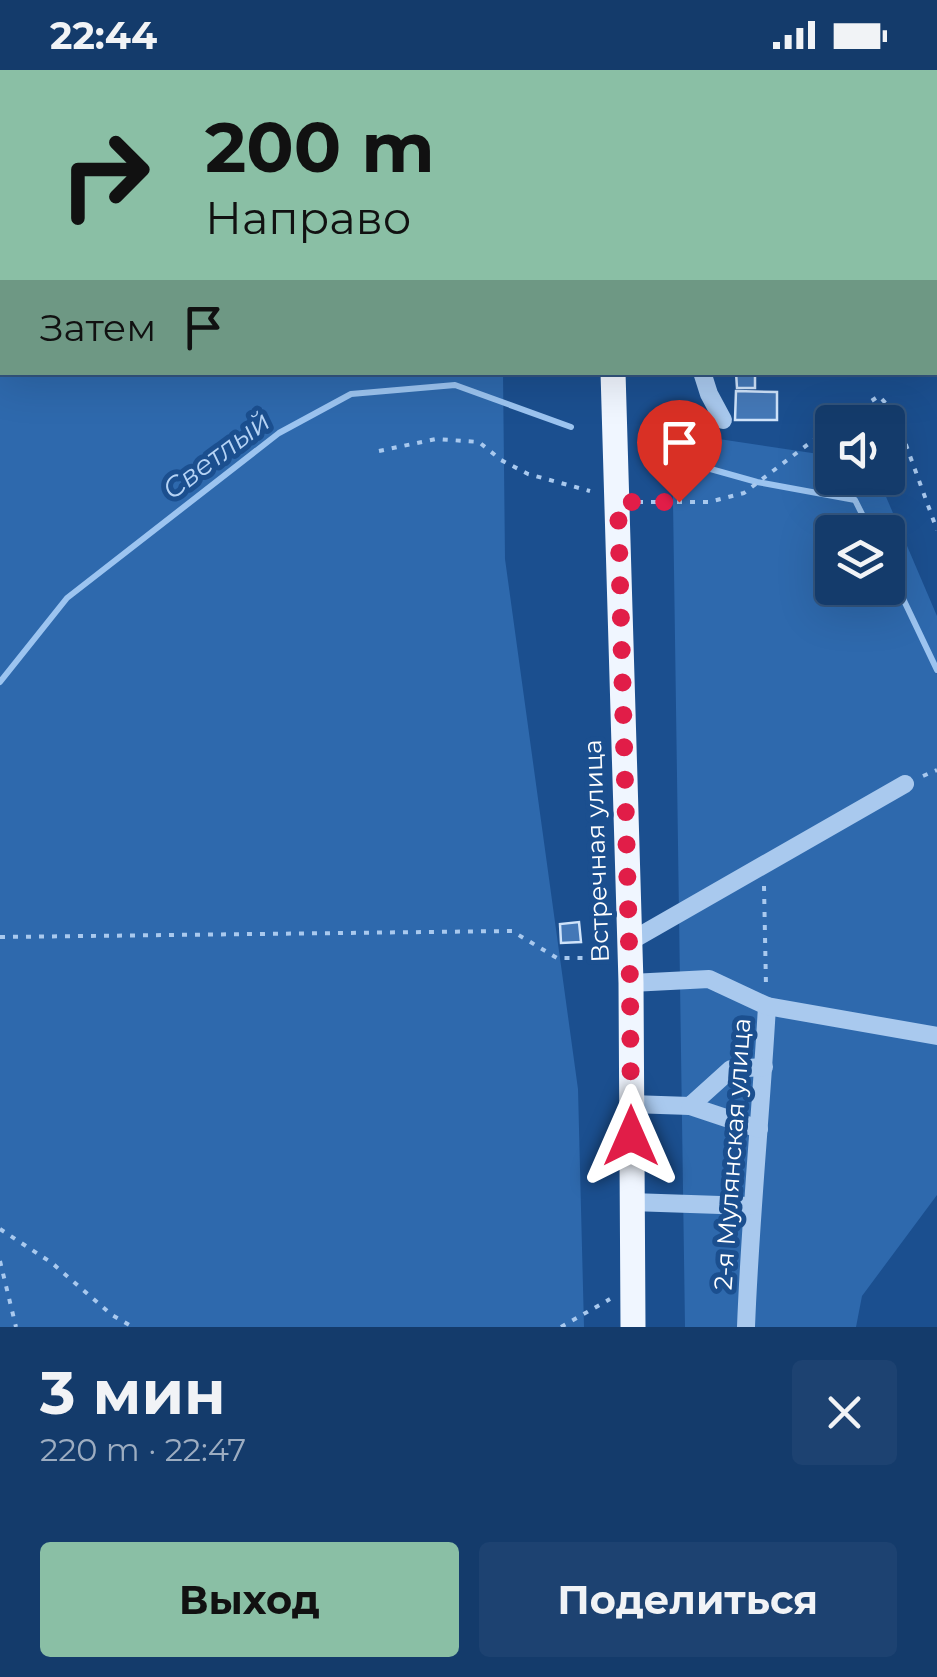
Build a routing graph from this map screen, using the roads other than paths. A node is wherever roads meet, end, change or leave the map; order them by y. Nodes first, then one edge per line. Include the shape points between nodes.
1 (613, 375) edge
2 (703, 375) edge
3 (723, 420) dead end
4 (905, 784) dead end
5 (630, 961) junction
6 (766, 1006) junction
7 (937, 1036) edge
8 (764, 1067) junction
9 (631, 1104) junction
10 (690, 1106) junction
11 (760, 1129) junction
12 (631, 1202) junction
13 (750, 1206) junction
14 (633, 1327) edge
15 (746, 1327) edge

1 - 5 main road, Встречная улица
2 - 3 street
4 - 5 street via 764,862
5 - 6 street, 2-я Мулянская улица via 709,979
5 - 9 main road, Встречная улица
6 - 7 street
6 - 8 street, 2-я Мулянская улица
8 - 10 street via 731,1069
8 - 11 street, 2-я Мулянская улица
9 - 10 street
9 - 12 main road, Встречная улица
10 - 11 street
11 - 13 street, 2-я Мулянская улица
12 - 13 street
12 - 14 main road, Встречная улица
13 - 15 street, 2-я Мулянская улица

